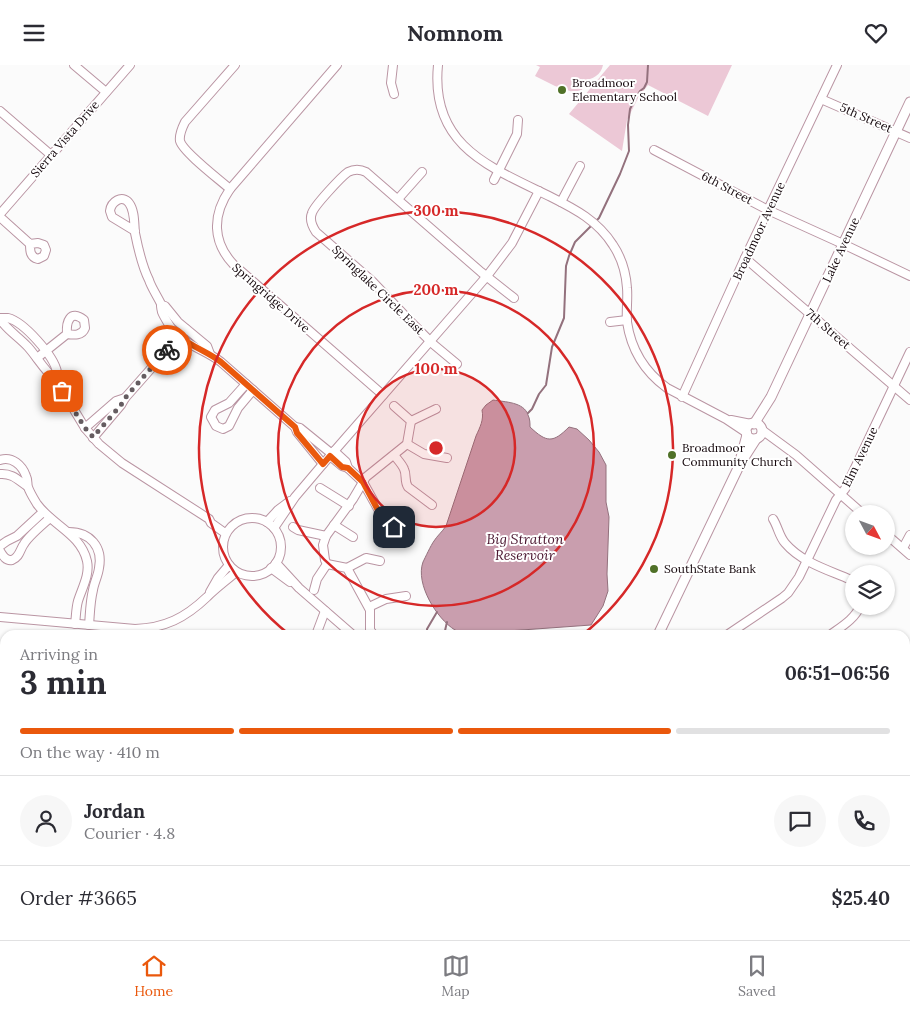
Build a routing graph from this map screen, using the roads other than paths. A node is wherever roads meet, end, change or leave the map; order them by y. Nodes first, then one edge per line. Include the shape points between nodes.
1 (74, 65) edge
2 (130, 65) edge
3 (236, 65) edge
4 (337, 65) edge
5 (393, 65) edge
6 (438, 65) edge
7 (837, 65) edge
8 (106, 93) junction
9 (394, 94) dead end
10 (821, 99) junction
11 (910, 102) edge
12 (0, 111) edge
13 (518, 120) dead end
14 (896, 132) junction
15 (171, 138) dead end
16 (180, 138) junction
17 (910, 139) edge
18 (654, 150) dead end
19 (51, 155) junction
20 (580, 166) dead end
21 (500, 171) junction
22 (422, 172) dead end
23 (494, 181) dead end
24 (230, 189) junction
25 (539, 191) junction
26 (398, 199) junction
27 (561, 202) junction
28 (768, 210) junction
29 (0, 215) edge
30 (135, 231) dead end
31 (30, 244) dead end
32 (843, 244) junction
33 (745, 258) junction
34 (487, 276) junction
35 (910, 276) edge
36 (514, 298) dead end
37 (161, 305) junction
38 (811, 313) junction
39 (0, 318) edge
40 (627, 320) junction
41 (610, 322) dead end
42 (186, 329) junction
43 (66, 334) dead end
44 (179, 336) junction
45 (430, 341) junction
46 (46, 351) junction
47 (910, 352) edge
48 (210, 354) junction
49 (37, 358) junction
50 (457, 364) dead end
51 (56, 380) junction
52 (246, 384) junction
53 (894, 386) junction
54 (253, 390) junction
55 (383, 395) junction
56 (682, 397) junction
57 (125, 398) junction
58 (910, 400) edge
59 (394, 406) dead end
60 (436, 409) dead end
61 (412, 421) junction
62 (295, 427) junction
63 (85, 428) junction
64 (755, 431) junction
65 (93, 437) junction
66 (407, 443) junction
67 (332, 454) junction
68 (394, 455) junction
69 (447, 458) dead end
70 (0, 460) edge
71 (323, 464) junction
72 (0, 474) edge
73 (363, 482) junction
74 (27, 486) junction
75 (320, 488) dead end
76 (841, 495) junction
77 (295, 497) junction
78 (432, 505) dead end
79 (853, 505) edge
80 (348, 506) junction
81 (43, 512) junction
82 (50, 518) junction
83 (773, 519) dead end
84 (267, 522) junction
85 (334, 525) junction
86 (293, 527) dead end
87 (274, 528) junction
88 (227, 530) junction
89 (69, 532) junction
90 (910, 535) edge
91 (326, 536) junction
92 (406, 536) dead end
93 (353, 537) dead end
94 (895, 541) edge
95 (0, 546) edge
96 (903, 548) junction
97 (0, 551) edge
98 (910, 555) edge
99 (806, 560) junction
100 (380, 561) dead end
101 (327, 564) junction
102 (229, 565) junction
103 (274, 565) junction
104 (346, 568) junction
105 (236, 572) junction
106 (845, 577) edge
107 (85, 580) junction
108 (95, 582) junction
109 (314, 590) dead end
110 (406, 596) dead end
111 (207, 597) junction
112 (369, 607) junction
113 (325, 611) junction
114 (854, 615) edge
115 (0, 617) edge
116 (75, 624) junction
117 (89, 625) junction
118 (318, 630) edge
119 (347, 630) edge
120 (370, 630) edge
121 (660, 630) edge
122 (735, 630) edge
123 (837, 630) edge

1 - 8 street
2 - 8 street, Sierra Vista Drive
3 - 16 street via 186,122
4 - 24 street, Springridge Drive
5 - 9 street via 391,83
6 - 21 street via 438,95 450,129 471,153
7 - 10 street, Broadmoor Avenue
8 - 19 street, Sierra Vista Drive
10 - 14 street, 5th Street
10 - 28 street, Broadmoor Avenue
11 - 14 main road, Lake Avenue
12 - 19 street
13 - 21 street via 517,134
14 - 17 street, 5th Street
14 - 32 main road, Lake Avenue
15 - 16 street
16 - 24 street via 182,146
18 - 28 street, 6th Street
19 - 29 street, Sierra Vista Drive
20 - 27 street
21 - 23 street
21 - 25 street
22 - 26 street
24 - 55 street, Springridge Drive via 222,200 217,228 222,249 229,260
25 - 27 street
25 - 34 street via 509,248
26 - 34 street
26 - 45 street, Springlake Circle East via 355,165 329,191 307,221 378,286
27 - 40 street via 602,230 618,253 626,276
28 - 32 street, 6th Street
28 - 33 street, Broadmoor Avenue
29 - 31 street
30 - 37 street via 147,276
32 - 35 street, 6th Street
32 - 38 main road, Lake Avenue
33 - 38 street, 7th Street
33 - 56 street, Broadmoor Avenue
34 - 36 street
34 - 45 street
37 - 42 street
37 - 44 street via 164,316
38 - 53 street, 7th Street
38 - 64 main road, Lake Avenue via 771,397 768,411
39 - 46 street via 8,318 20,325
39 - 49 street
40 - 41 street
40 - 56 street via 632,342 642,363 660,383
42 - 44 street
42 - 48 street via 207,346
43 - 46 street
44 - 48 street
44 - 57 street
45 - 50 street, Springlake Circle East
45 - 55 street
46 - 49 street
46 - 51 street via 57,373
47 - 53 street, Elm Avenue
48 - 52 street
49 - 51 street
51 - 63 street
52 - 54 street
52 - 54 street via 229,403 215,410 212,417 216,426 229,427 235,412
53 - 58 street, 7th Street
53 - 76 street, Elm Avenue
54 - 62 street
55 - 67 street
56 - 64 street
57 - 63 street via 116,401
57 - 65 street
59 - 61 street
60 - 61 street
61 - 66 street
62 - 67 street
62 - 71 street
63 - 65 street
64 - 76 street via 796,455
64 - 121 main road, Lake Avenue via 742,452 740,464
65 - 88 street via 122,463
66 - 68 street
66 - 69 street via 424,454
67 - 71 street
67 - 73 street via 342,467 348,468
68 - 73 street
68 - 78 street via 404,467 408,487
70 - 74 street via 8,459 19,464 27,478
71 - 77 street
72 - 74 street via 13,476
73 - 80 street
73 - 92 street via 383,518
74 - 81 street
75 - 80 street
76 - 79 street
76 - 99 street, Elm Avenue
77 - 84 street
77 - 87 street
80 - 85 street
81 - 82 street
81 - 95 street via 17,536
82 - 89 street
82 - 97 street via 24,543 19,555 12,560
83 - 99 street via 781,538
84 - 87 street
84 - 88 street via 248,518 237,521
85 - 91 street
85 - 93 street
86 - 91 street
87 - 103 street via 281,542
88 - 102 street via 223,549
89 - 107 street via 86,556 88,571
89 - 108 street via 84,534 96,547 100,564
90 - 96 street
91 - 101 street via 323,545
94 - 96 street
96 - 98 street
99 - 106 street
99 - 122 street, Elm Avenue via 788,593
100 - 104 street via 366,558
101 - 104 street
101 - 109 street
102 - 105 street
102 - 111 street
103 - 105 street via 255,576
103 - 113 street
104 - 112 street
105 - 111 street
107 - 108 street
107 - 116 street
108 - 117 street
110 - 112 street via 386,599
111 - 117 street via 184,616 156,627 135,629
112 - 120 street
113 - 118 street
113 - 119 street
114 - 123 street
115 - 116 street
116 - 117 street

